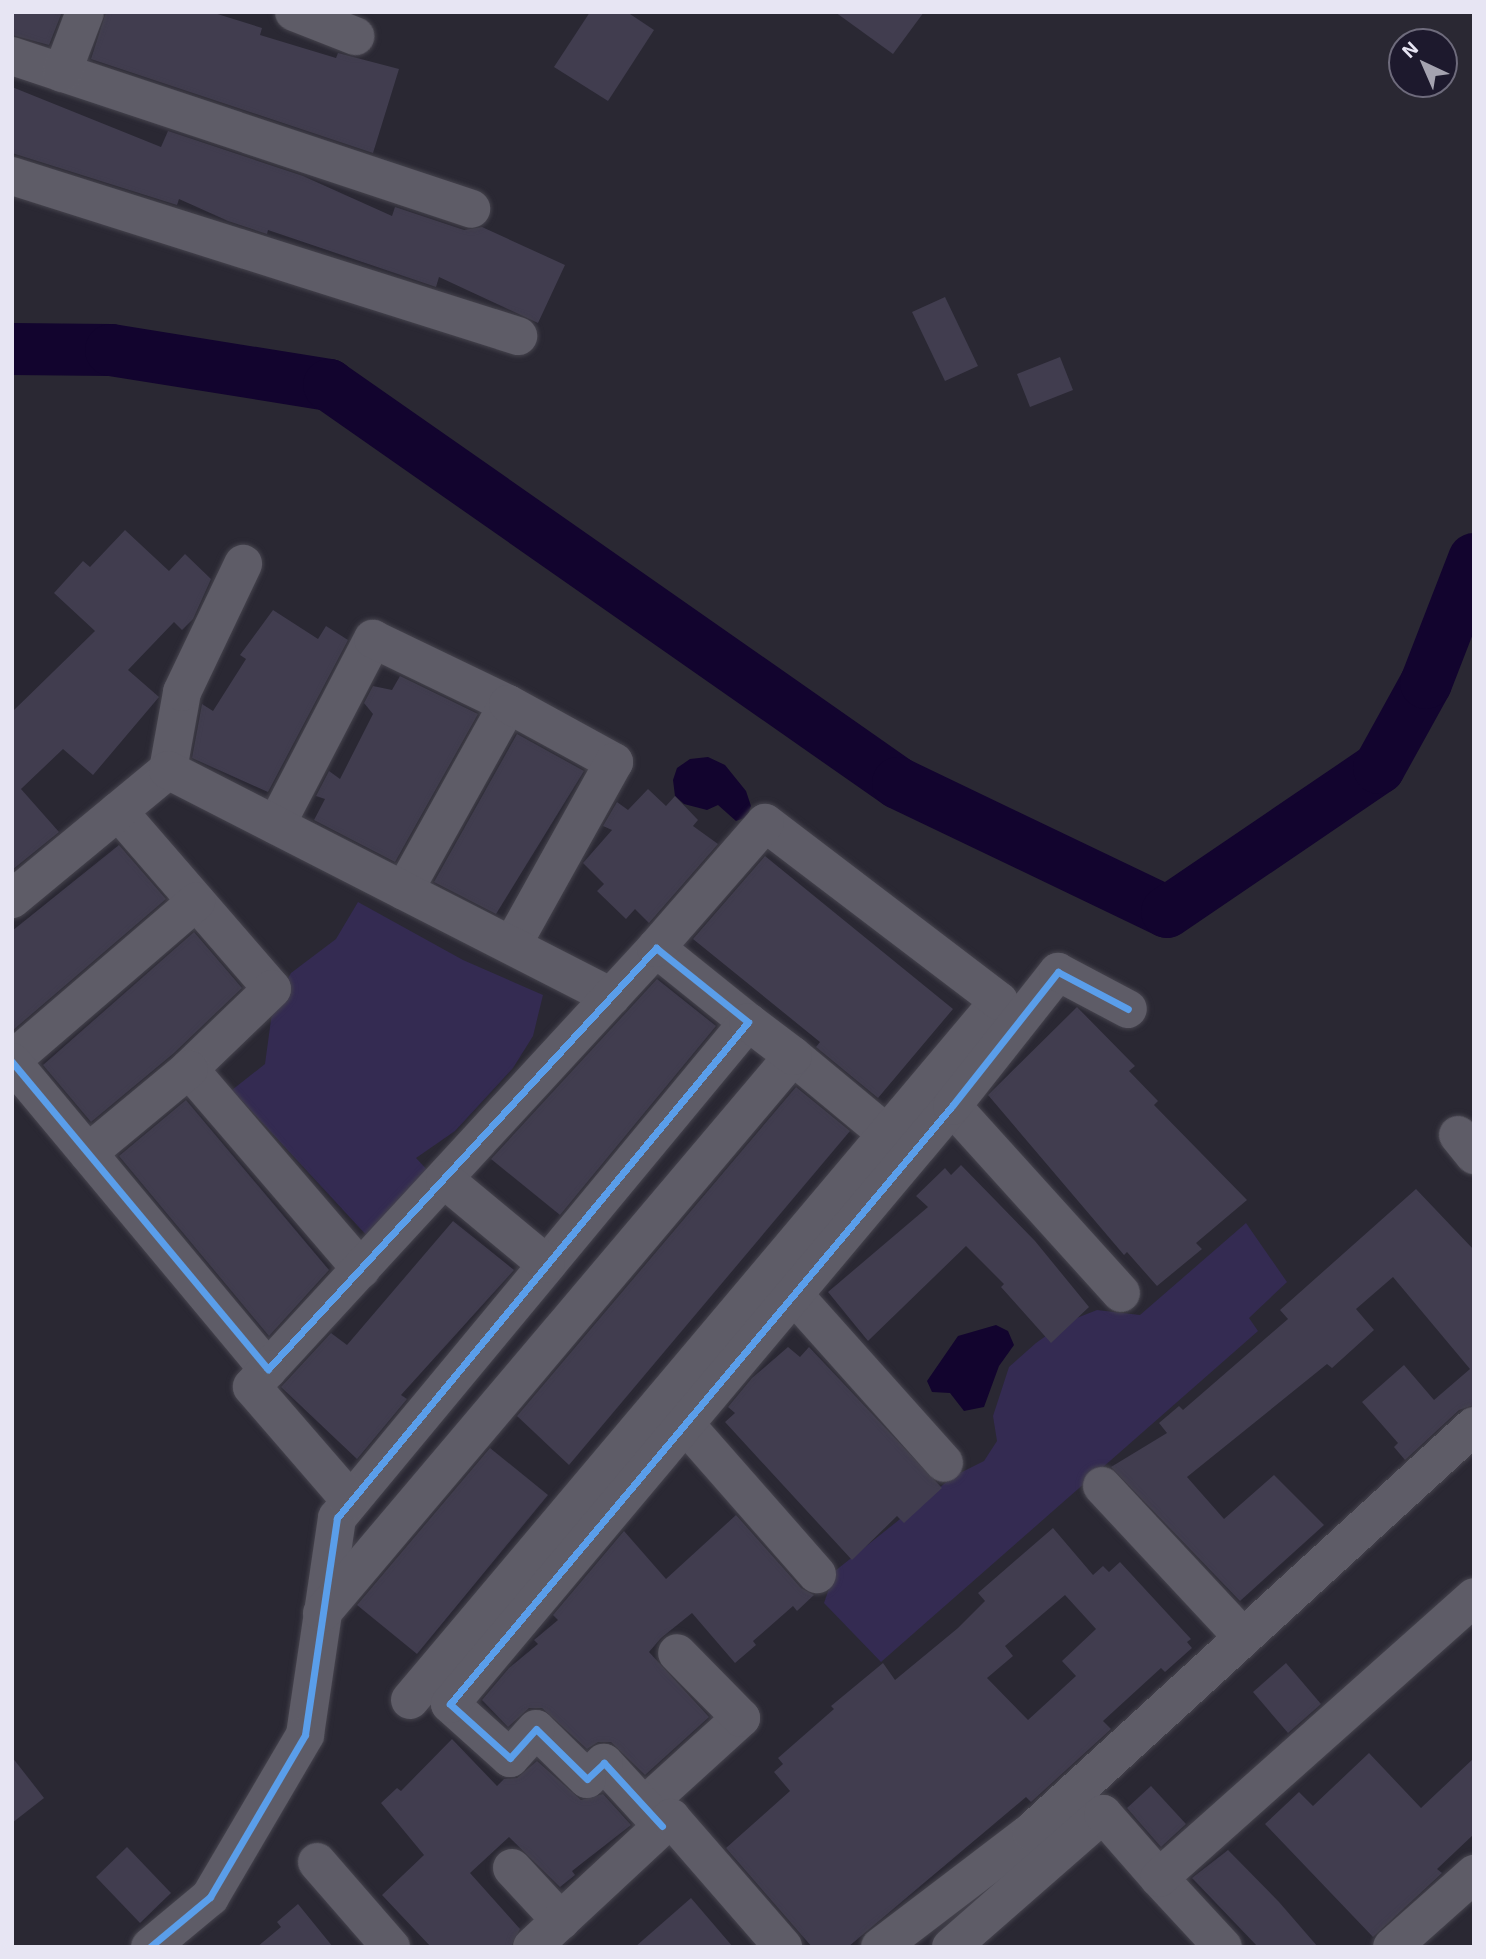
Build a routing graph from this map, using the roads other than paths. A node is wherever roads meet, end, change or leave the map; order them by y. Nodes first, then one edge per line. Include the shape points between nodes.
1 (85, 12) edge
2 (294, 12) edge
3 (355, 36) dead end
4 (12, 56) edge
5 (62, 72) junction
6 (12, 176) edge
7 (471, 209) dead end
8 (519, 336) dead end
9 (243, 565) dead end
10 (508, 704) junction
11 (168, 770) junction
12 (118, 811) junction
13 (276, 825) junction
14 (404, 891) junction
15 (12, 899) edge
16 (196, 902) junction
17 (512, 946) junction
18 (656, 948) junction
19 (611, 997) junction
20 (1128, 1009) dead end
21 (748, 1022) junction
22 (793, 1056) junction
23 (12, 1061) edge
24 (189, 1069) junction
25 (953, 1106) junction
26 (887, 1134) junction
27 (88, 1153) junction
28 (445, 1180) junction
29 (546, 1264) junction
30 (361, 1269) junction
31 (1121, 1293) dead end
32 (794, 1295) junction
33 (268, 1369) junction
34 (685, 1424) junction
35 (1474, 1426) edge
36 (944, 1463) dead end
37 (1102, 1486) dead end
38 (349, 1500) junction
39 (817, 1574) dead end
40 (1474, 1597) edge
41 (320, 1615) junction
42 (1243, 1637) junction
43 (677, 1653) dead end
44 (411, 1699) dead end
45 (652, 1816) junction
46 (317, 1862) dead end
47 (512, 1868) dead end
48 (1474, 1874) edge
49 (1159, 1878) junction
50 (561, 1921) junction
51 (165, 1942) edge
52 (391, 1947) edge
53 (532, 1947) edge
54 (783, 1947) edge
55 (880, 1947) edge
56 (951, 1947) edge
57 (1223, 1947) edge
58 (1392, 1947) edge

1 - 5 street
2 - 3 street
4 - 5 street
5 - 7 street
6 - 8 street
9 - 11 street via 182,692
10 - 13 street via 373,639
10 - 14 street
10 - 17 street via 614,762
11 - 12 street
11 - 13 street
12 - 15 street
12 - 16 street
13 - 14 street
14 - 17 street
16 - 23 street
16 - 24 street via 272,989
17 - 19 street
18 - 19 street
18 - 21 street
18 - 26 street via 765,823 999,1001
19 - 28 street
20 - 25 street via 1058,972
21 - 22 street
21 - 29 street
22 - 26 street
22 - 41 street
23 - 27 street
24 - 27 street
24 - 30 street
25 - 31 street
25 - 32 street
26 - 44 street
27 - 33 street
28 - 29 street
28 - 30 street
29 - 38 street
30 - 33 street
32 - 34 street
32 - 36 street
33 - 38 street via 252,1387
34 - 39 street
34 - 45 street via 450,1704 510,1758 536,1729 587,1779 604,1763
35 - 42 street
37 - 42 street
38 - 41 street via 337,1518
40 - 49 street
41 - 51 street via 305,1735 210,1898
42 - 55 street via 1031,1832
43 - 45 street via 741,1717
45 - 50 street
45 - 54 street via 671,1818
46 - 52 street
47 - 50 street
48 - 58 street
49 - 56 street via 1103,1814
49 - 57 street
50 - 53 street

